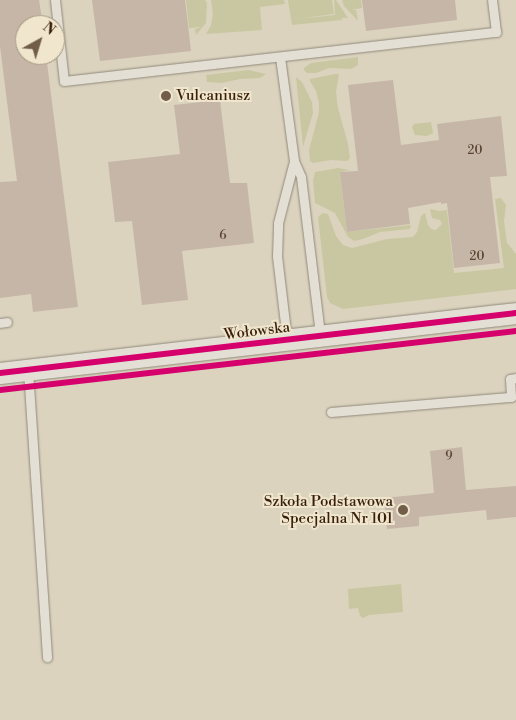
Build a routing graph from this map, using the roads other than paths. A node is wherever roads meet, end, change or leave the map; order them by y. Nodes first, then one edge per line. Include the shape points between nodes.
1 (55, 0) edge
2 (492, 0) edge
3 (280, 57) junction
4 (294, 161) junction
5 (516, 313) edge
6 (320, 335) junction
7 (287, 340) junction
8 (28, 370) junction
9 (0, 373) edge
10 (516, 378) edge
11 (332, 412) dead end
12 (47, 657) dead end

1 - 3 lane via 64,81
2 - 3 lane via 496,32
3 - 4 lane
4 - 6 lane via 301,177
4 - 7 lane via 278,223 277,256
5 - 6 street, Wołowska
6 - 7 street, Wołowska
7 - 8 street, Wołowska
8 - 9 street, Wołowska
8 - 12 lane
10 - 11 lane via 510,379 511,397

